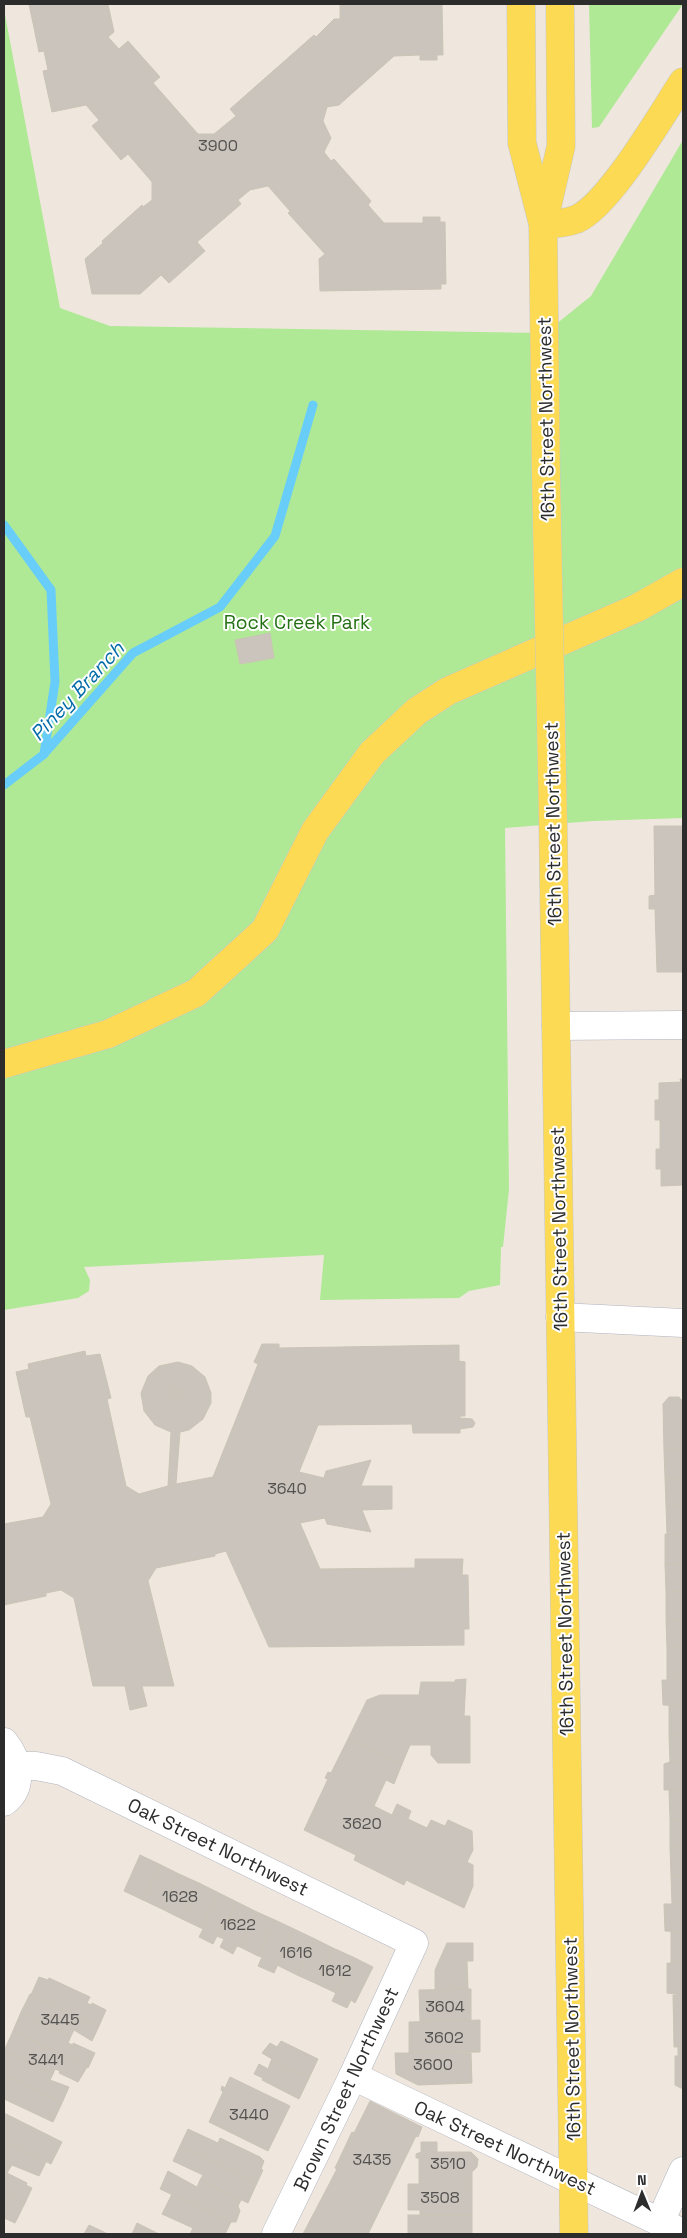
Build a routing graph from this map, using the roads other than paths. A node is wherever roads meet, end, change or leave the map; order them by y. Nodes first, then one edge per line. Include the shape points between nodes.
1 (521, 4) edge
2 (560, 4) edge
3 (683, 82) edge
4 (543, 224) junction
5 (683, 582) edge
6 (683, 1024) edge
7 (556, 1026) junction
8 (4, 1064) edge
9 (560, 1318) junction
10 (683, 1323) edge
11 (4, 1742) edge
12 (17, 1766) junction
13 (4, 1802) edge
14 (414, 1943) joint
15 (353, 2076) junction
16 (683, 2171) edge
17 (574, 2180) junction
18 (672, 2227) edge
19 (276, 2234) edge
20 (574, 2234) edge

1 - 4 main road, 16th Street Northwest via 522,143
2 - 4 main road, 16th Street Northwest via 561,146
3 - 4 main road via 599,202 577,219
4 - 7 main road, 16th Street Northwest, bridge
5 - 8 main road via 616,618 448,691 417,711 372,753 315,832 265,930 196,993 108,1034
6 - 7 street
7 - 9 main road, 16th Street Northwest
9 - 10 street
9 - 17 main road, 16th Street Northwest
11 - 12 street
12 - 13 street via 14,1789
12 - 14 street, Oak Street Northwest via 62,1771
14 - 15 street, Brown Street Northwest
15 - 17 street, Oak Street Northwest
15 - 19 street, Brown Street Northwest
16 - 18 street
17 - 18 street, Oak Street Northwest
17 - 20 main road, 16th Street Northwest

